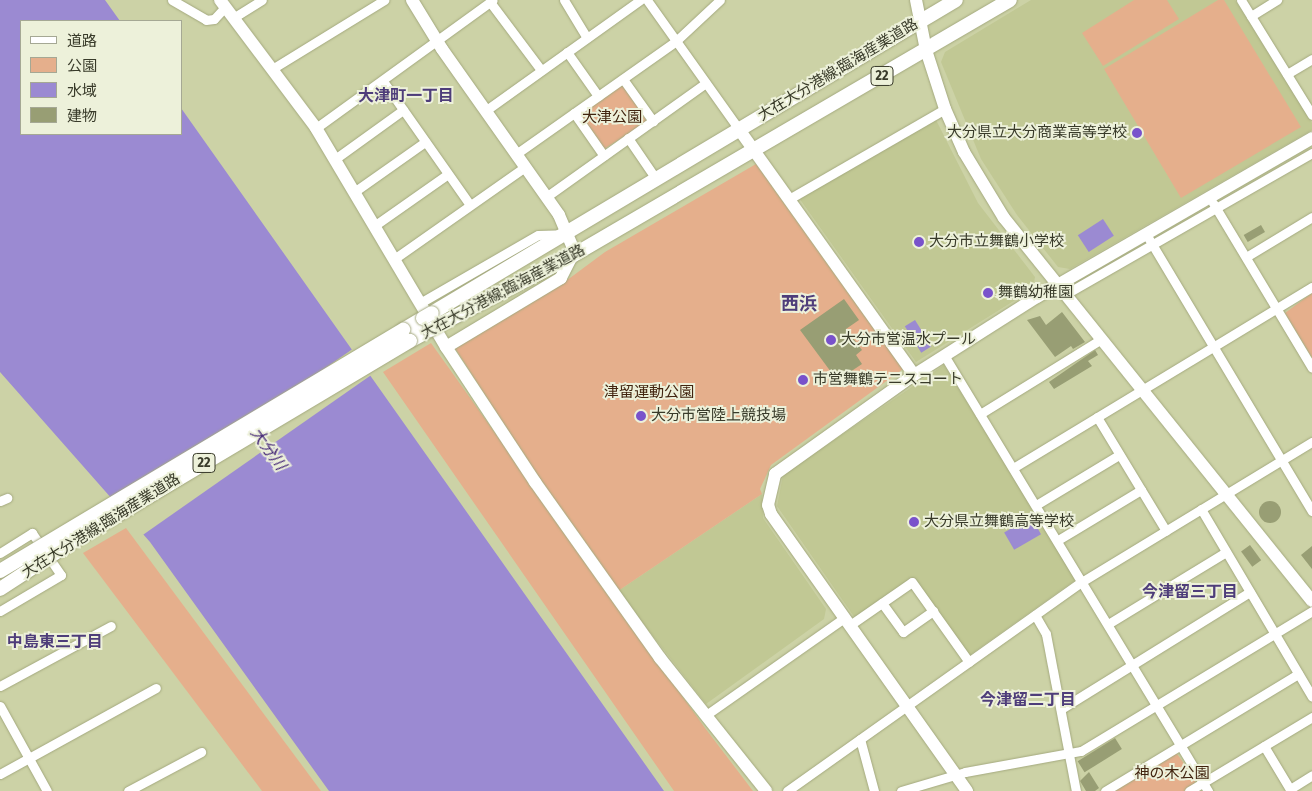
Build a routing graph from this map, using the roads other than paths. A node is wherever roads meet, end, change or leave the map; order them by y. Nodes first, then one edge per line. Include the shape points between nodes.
1 (172, 0) edge
2 (262, 0) edge
3 (384, 0) edge
4 (412, 0) edge
5 (564, 0) edge
6 (640, 0) edge
7 (647, 0) edge
8 (720, 0) edge
9 (916, 0) edge
10 (956, 0) edge
11 (1010, 0) edge
12 (1241, 0) edge
13 (1278, 0) edge
14 (491, 1) edge
15 (226, 8) edge
16 (1251, 16) junction
17 (920, 21) junction
18 (587, 38) junction
19 (676, 41) junction
20 (438, 43) junction
21 (926, 50) junction
22 (567, 52) junction
23 (1312, 59) edge
24 (272, 69) junction
25 (541, 70) junction
26 (1287, 74) junction
27 (623, 79) junction
28 (383, 82) junction
29 (706, 83) junction
30 (598, 96) junction
31 (945, 109) junction
32 (403, 110) junction
33 (485, 111) junction
34 (574, 113) junction
35 (1312, 115) edge
36 (653, 121) junction
37 (316, 128) junction
38 (738, 128) junction
39 (628, 138) junction
40 (1312, 138) edge
41 (425, 142) junction
42 (755, 152) junction
43 (1312, 153) edge
44 (516, 154) junction
45 (604, 156) junction
46 (335, 159) junction
47 (525, 167) junction
48 (448, 174) junction
49 (656, 179) junction
50 (354, 192) junction
51 (546, 197) junction
52 (789, 199) junction
53 (1213, 203) junction
54 (470, 206) junction
55 (1312, 218) edge
56 (374, 226) junction
57 (568, 235) junction
58 (1149, 240) junction
59 (572, 256) junction
60 (1246, 257) junction
61 (394, 259) junction
62 (1312, 287) edge
63 (1060, 291) junction
64 (420, 303) junction
65 (1276, 308) junction
66 (431, 322) junction
67 (406, 336) junction
68 (1100, 340) junction
69 (446, 347) junction
70 (1213, 347) junction
71 (944, 355) junction
72 (1312, 368) edge
73 (914, 375) junction
74 (1141, 390) junction
75 (980, 414) junction
76 (1097, 418) junction
77 (1312, 442) edge
78 (1119, 455) junction
79 (1282, 460) junction
80 (1014, 468) junction
81 (1141, 490) junction
82 (1225, 494) junction
83 (1036, 505) junction
84 (1201, 509) junction
85 (1312, 511) edge
86 (1166, 531) junction
87 (1058, 540) junction
88 (1226, 552) junction
89 (0, 553) edge
90 (0, 572) edge
91 (1083, 581) junction
92 (0, 589) edge
93 (1250, 592) junction
94 (1312, 601) edge
95 (882, 602) junction
96 (933, 611) junction
97 (1312, 611) edge
98 (0, 612) edge
99 (1035, 615) junction
100 (847, 621) junction
101 (1108, 624) junction
102 (110, 626) dead end
103 (1274, 634) junction
104 (969, 662) junction
105 (1133, 665) junction
106 (1298, 674) junction
107 (0, 686) edge
108 (156, 688) dead end
109 (1312, 698) edge
110 (1157, 705) junction
111 (0, 706) edge
112 (907, 706) junction
113 (1061, 709) junction
114 (706, 715) junction
115 (1312, 717) edge
116 (860, 739) junction
117 (1181, 745) junction
118 (1264, 746) junction
119 (201, 752) dead end
120 (1069, 753) junction
121 (29, 758) junction
122 (0, 774) edge
123 (956, 775) junction
124 (1312, 775) edge
125 (1203, 783) junction
126 (1291, 790) edge
127 (47, 791) edge
128 (128, 791) edge
129 (766, 791) edge
130 (787, 791) edge
131 (874, 791) edge
132 (901, 791) edge
133 (967, 791) edge
134 (1076, 791) edge
135 (1105, 791) edge
136 (1189, 791) edge
137 (1208, 791) edge

1 - 15 street via 206,20 214,19
2 - 15 street
3 - 24 street
4 - 20 street
5 - 18 street
6 - 18 street
7 - 19 street
8 - 19 street
9 - 17 street
10 - 17 main road, 大在大分港線;臨海産業道路 / 22
11 - 21 main road, 大在大分港線;臨海産業道路 / 22
12 - 16 street
13 - 16 street
14 - 20 street
14 - 25 street
15 - 24 street
16 - 26 street
17 - 21 street
17 - 38 main road, 大在大分港線;臨海産業道路 / 22
18 - 22 street
19 - 27 street
19 - 29 street
20 - 28 street
20 - 33 street
21 - 31 street
21 - 42 main road, 大在大分港線;臨海産業道路 / 22
22 - 25 street
22 - 30 street
23 - 26 street
24 - 37 street
25 - 33 street
26 - 35 street
27 - 30 street
27 - 36 street
28 - 32 street
28 - 37 street
29 - 36 street
29 - 38 street
30 - 34 street
31 - 52 street
31 - 63 street via 964,152 1004,218
32 - 41 street
32 - 46 street
33 - 44 street
34 - 44 street
34 - 45 street
36 - 39 street
37 - 46 street
38 - 42 street
38 - 49 main road, 大在大分港線;臨海産業道路 / 22
39 - 45 street
39 - 49 street
40 - 53 street
41 - 48 street
41 - 50 street
42 - 52 street
42 - 59 main road, 大在大分港線;臨海産業道路 / 22
43 - 53 street
44 - 47 street
45 - 51 street
46 - 50 street
47 - 51 street
47 - 54 street
48 - 54 street
48 - 56 street
49 - 57 main road, 大在大分港線;臨海産業道路 / 22
50 - 56 street
51 - 57 street
52 - 73 street
53 - 58 street
53 - 60 street
54 - 61 street
55 - 60 street
56 - 61 street
57 - 59 street
57 - 64 street via 538,235
57 - 66 main road, 大在大分港線;臨海産業道路 / 22
58 - 63 street
58 - 70 street
59 - 66 main road, 大在大分港線;臨海産業道路 / 22
59 - 69 street via 561,278
60 - 65 street
61 - 64 street
62 - 65 street
63 - 68 street
63 - 71 street
64 - 69 street
65 - 70 street
65 - 72 street
66 - 67 main road, 大在大分港線;臨海産業道路 / 22
67 - 90 main road, 大在大分港線;臨海産業道路 / 22, bridge
67 - 92 main road, 大在大分港線;臨海産業道路 / 22, bridge
68 - 74 street
68 - 75 street
69 - 114 street via 614,595
70 - 74 street
70 - 79 street
71 - 73 street
71 - 75 street
73 - 100 street via 779,468 774,476 768,506 771,514
74 - 76 street
74 - 82 street
75 - 80 street
76 - 78 street
76 - 80 street
77 - 79 street
78 - 81 street
78 - 83 street
79 - 82 street
79 - 85 street
80 - 83 street
81 - 86 street
81 - 87 street
82 - 84 street
82 - 94 street
83 - 87 street
84 - 86 street
84 - 88 street
86 - 91 street
87 - 91 street
88 - 93 street
88 - 101 street
89 - 98 street via 32,533 61,575
91 - 99 street
91 - 101 street
93 - 103 street
93 - 105 street
95 - 96 street via 912,582
95 - 96 street via 903,632
95 - 100 street
96 - 104 street
97 - 103 street
99 - 104 street
99 - 113 street via 1046,634
100 - 112 street
100 - 114 street
101 - 105 street
102 - 107 street
103 - 106 street
103 - 110 street
104 - 112 street
105 - 110 street
105 - 113 street
106 - 109 street
106 - 117 street
108 - 121 street
110 - 117 street
110 - 120 street via 1081,751
111 - 121 street
112 - 116 street
112 - 123 street
113 - 120 street
114 - 129 street
115 - 118 street
116 - 130 street
116 - 131 street
117 - 125 street
117 - 135 street
118 - 125 street
118 - 126 street
119 - 128 street
120 - 123 street
120 - 134 street
121 - 122 street
121 - 127 street
123 - 132 street
123 - 133 street
124 - 126 street
125 - 136 street
125 - 137 street

